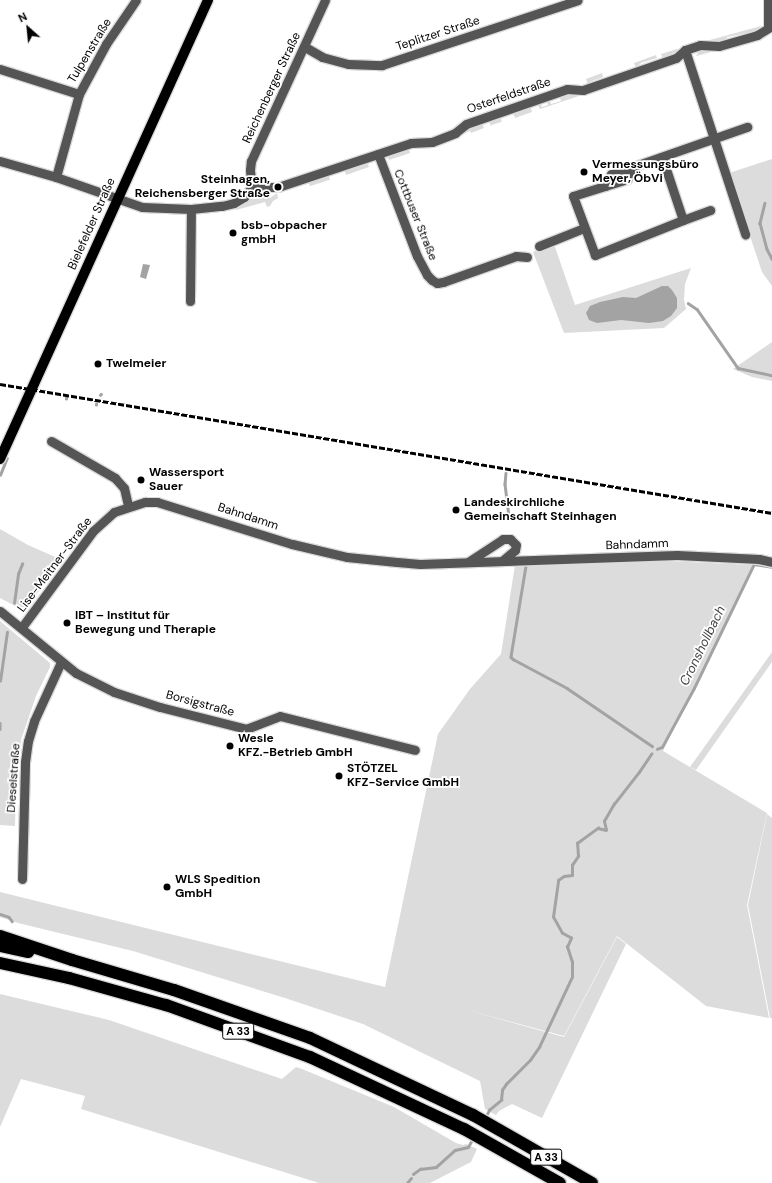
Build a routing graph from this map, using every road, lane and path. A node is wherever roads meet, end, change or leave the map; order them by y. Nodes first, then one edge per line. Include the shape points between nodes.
1 (136, 0) edge
2 (208, 0) edge
3 (325, 0) edge
4 (578, 0) edge
5 (768, 0) edge
6 (770, 27) edge
7 (305, 47) junction
8 (685, 50) junction
9 (0, 69) edge
10 (79, 94) junction
11 (747, 127) dead end
12 (713, 138) junction
13 (378, 154) junction
14 (662, 157) junction
15 (0, 161) edge
16 (56, 177) junction
17 (252, 187) junction
18 (118, 199) junction
19 (191, 209) junction
20 (710, 210) dead end
21 (683, 220) junction
22 (584, 228) junction
23 (745, 234) dead end
24 (539, 246) dead end
25 (527, 257) dead end
26 (190, 301) dead end
27 (51, 441) dead end
28 (0, 459) edge
29 (128, 506) junction
30 (502, 561) junction
31 (467, 562) junction
32 (772, 562) edge
33 (0, 611) edge
34 (22, 627) junction
35 (61, 662) junction
36 (415, 750) dead end
37 (22, 879) dead end
38 (0, 936) edge
39 (0, 946) edge
40 (72, 960) junction
41 (0, 963) edge
42 (560, 1183) edge
43 (592, 1183) edge

1 - 10 street, Tulpenstraße via 106,44
2 - 18 main road, Bielefelder Straße
3 - 7 street, Reichenberger Straße
4 - 7 street, Teplitzer Straße via 382,65 348,64 322,57
5 - 6 street
6 - 8 street, Osterfeldstraße via 757,35 719,46 700,45
7 - 17 street, Reichenberger Straße via 251,161
8 - 12 street
8 - 13 street, Osterfeldstraße via 676,58 583,90 567,89 466,124 455,133 432,142 411,143
9 - 10 street, Tulpenstraße
10 - 16 street, Tulpenstraße
11 - 12 street
12 - 14 street
12 - 23 street
13 - 17 street, Osterfeldstraße via 278,187
13 - 25 street, Cottbuser Straße via 417,256 432,280 437,283 443,282 516,256
14 - 21 street
14 - 22 street via 635,166 627,179 573,196
15 - 16 street
16 - 18 street
17 - 19 street via 244,197 234,203
18 - 19 street via 142,207
18 - 28 main road, Bielefelder Straße
19 - 26 street
20 - 21 street
21 - 22 street via 595,255
22 - 24 street
27 - 29 street via 115,478 124,488
29 - 31 street, Bahndamm via 157,502 292,544 348,557 420,564
29 - 34 street, Lise-Meitner-Straße via 114,512 93,531
30 - 31 street, Bahndamm
30 - 31 street via 515,550 516,545 510,539 503,539
30 - 32 street, Bahndamm via 677,555 759,559
33 - 34 street, Borsigstraße
34 - 35 street, Borsigstraße
35 - 36 street, Borsigstraße via 76,673 114,692 246,729 280,716
35 - 37 street, Dieselstraße via 34,721 28,741 25,762
38 - 40 highway
39 - 40 highway, A 33
40 - 43 highway, A 33 via 174,990 310,1038 473,1115
41 - 42 highway, A 33 via 69,978 166,1005 310,1057 464,1128

